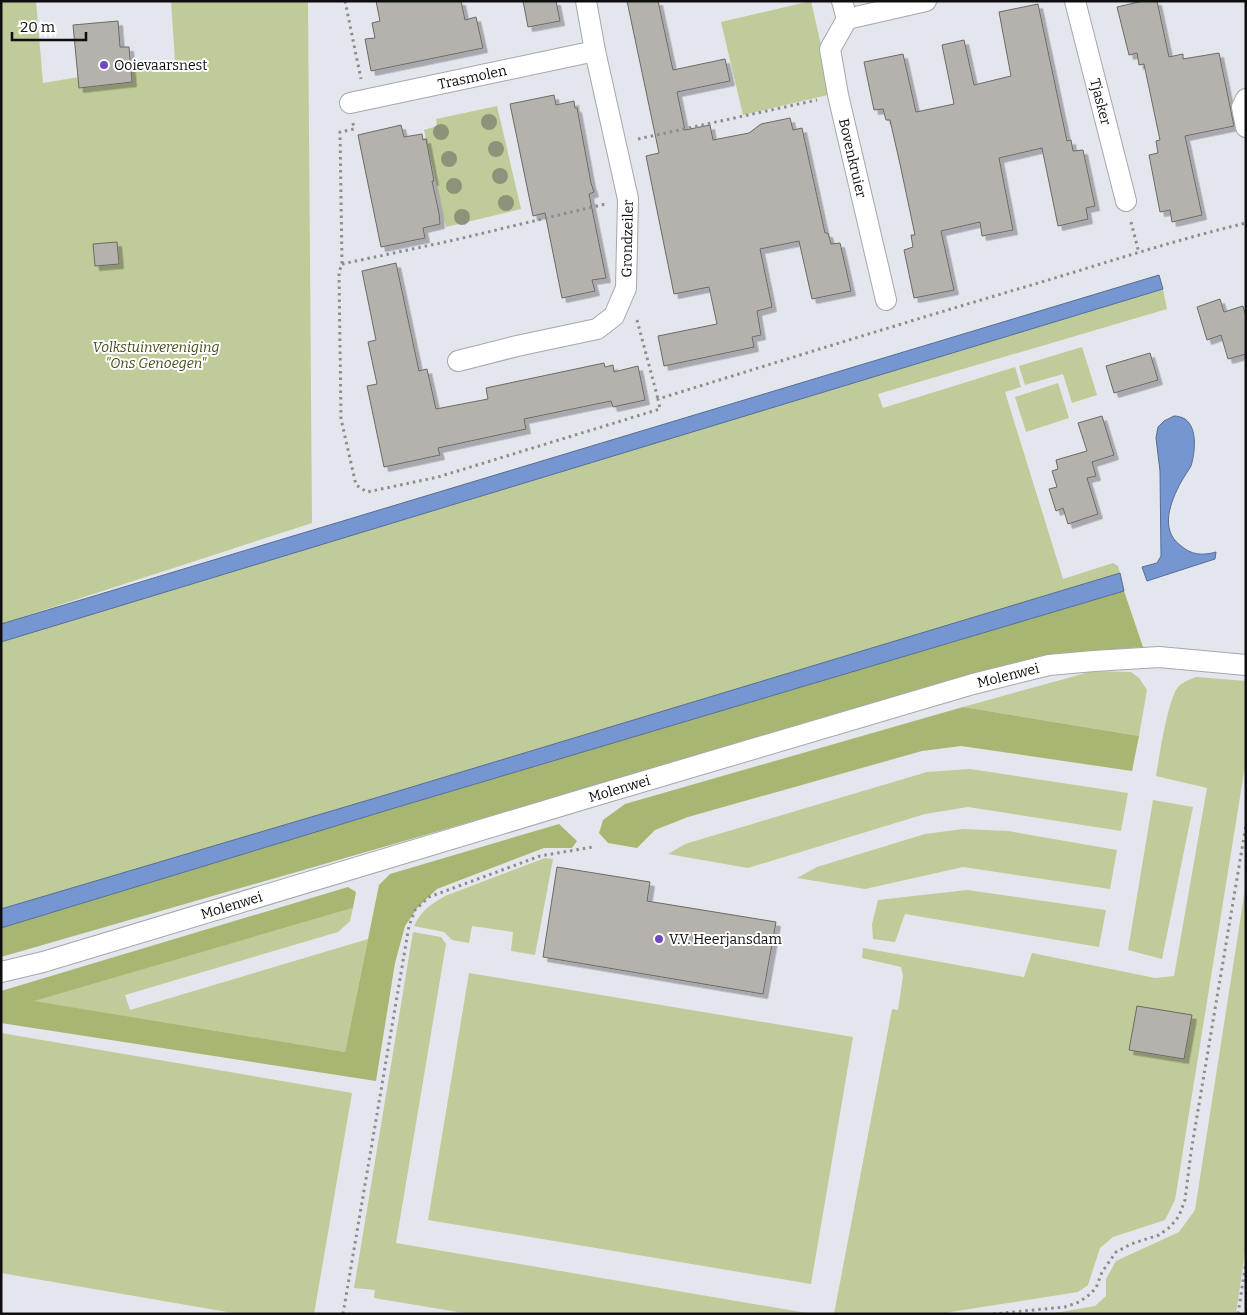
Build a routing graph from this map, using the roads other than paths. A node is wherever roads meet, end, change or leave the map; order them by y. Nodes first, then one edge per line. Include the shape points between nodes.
1 (586, 1) edge
2 (926, 1) edge
3 (1075, 1) edge
4 (844, 10) edge
5 (595, 51) junction
6 (1246, 99) edge
7 (350, 103) dead end
8 (1246, 128) edge
9 (1126, 201) road end
10 (886, 300) dead end
11 (458, 361) dead end
12 (1246, 665) edge
13 (1, 972) edge

1 - 5 street, Grondzeiler
2 - 4 street
3 - 9 street, Tjasker
4 - 10 street, Bovenkruier via 830,49
5 - 7 street, Trasmolen
5 - 11 street, Grondzeiler via 628,199 626,288 614,316 597,329
6 - 8 street via 1242,107
12 - 13 street, Molenwei via 1159,657 1050,665 973,684

